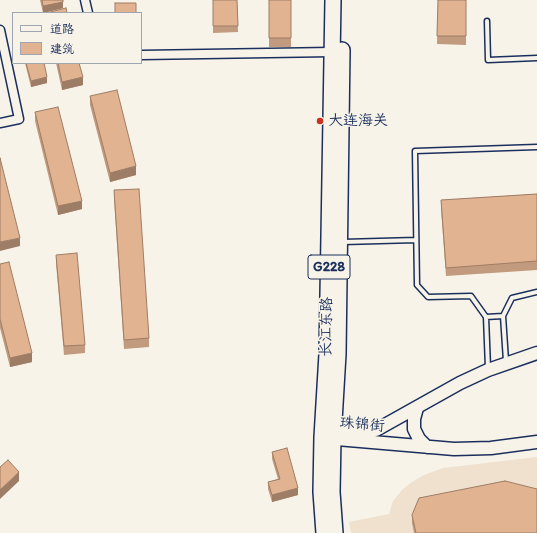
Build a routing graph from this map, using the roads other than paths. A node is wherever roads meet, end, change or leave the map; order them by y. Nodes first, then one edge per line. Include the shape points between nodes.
1 (85, 0) edge
2 (333, 0) edge
3 (343, 0) edge
4 (88, 12) edge
5 (487, 21) dead end
6 (0, 30) edge
7 (332, 52) junction
8 (142, 55) edge
9 (537, 58) edge
10 (0, 123) edge
11 (537, 147) edge
12 (416, 240) junction
13 (340, 242) junction
14 (537, 292) edge
15 (503, 316) junction
16 (486, 317) junction
17 (537, 353) edge
18 (506, 363) junction
19 (488, 370) junction
20 (417, 408) junction
21 (330, 435) junction
22 (537, 442) edge
23 (427, 446) junction
24 (324, 533) edge
25 (335, 533) edge

1 - 4 street
2 - 7 highway, 长江东路 / G228
3 - 13 highway, 长江东路 / G228
5 - 9 lane via 488,60
6 - 10 street via 19,119
7 - 8 street
7 - 21 highway, 长江东路 / G228 via 327,354
11 - 12 lane via 415,151
12 - 13 lane
12 - 16 lane via 417,285 428,297 471,296
13 - 21 highway, 长江东路 / G228 via 338,354
14 - 15 lane via 512,298
15 - 16 lane
15 - 18 lane
16 - 19 lane
17 - 18 main road, 珠锦街
18 - 19 main road, 珠锦街
19 - 20 main road, 珠锦街
20 - 21 main road, 珠锦街 via 376,430
20 - 23 main road via 414,429 419,439
21 - 23 main road, 珠锦街
21 - 24 highway, 长江东路 / G228 via 321,492
21 - 25 highway, 长江东路 / G228
22 - 23 main road, 珠锦街 via 491,448

